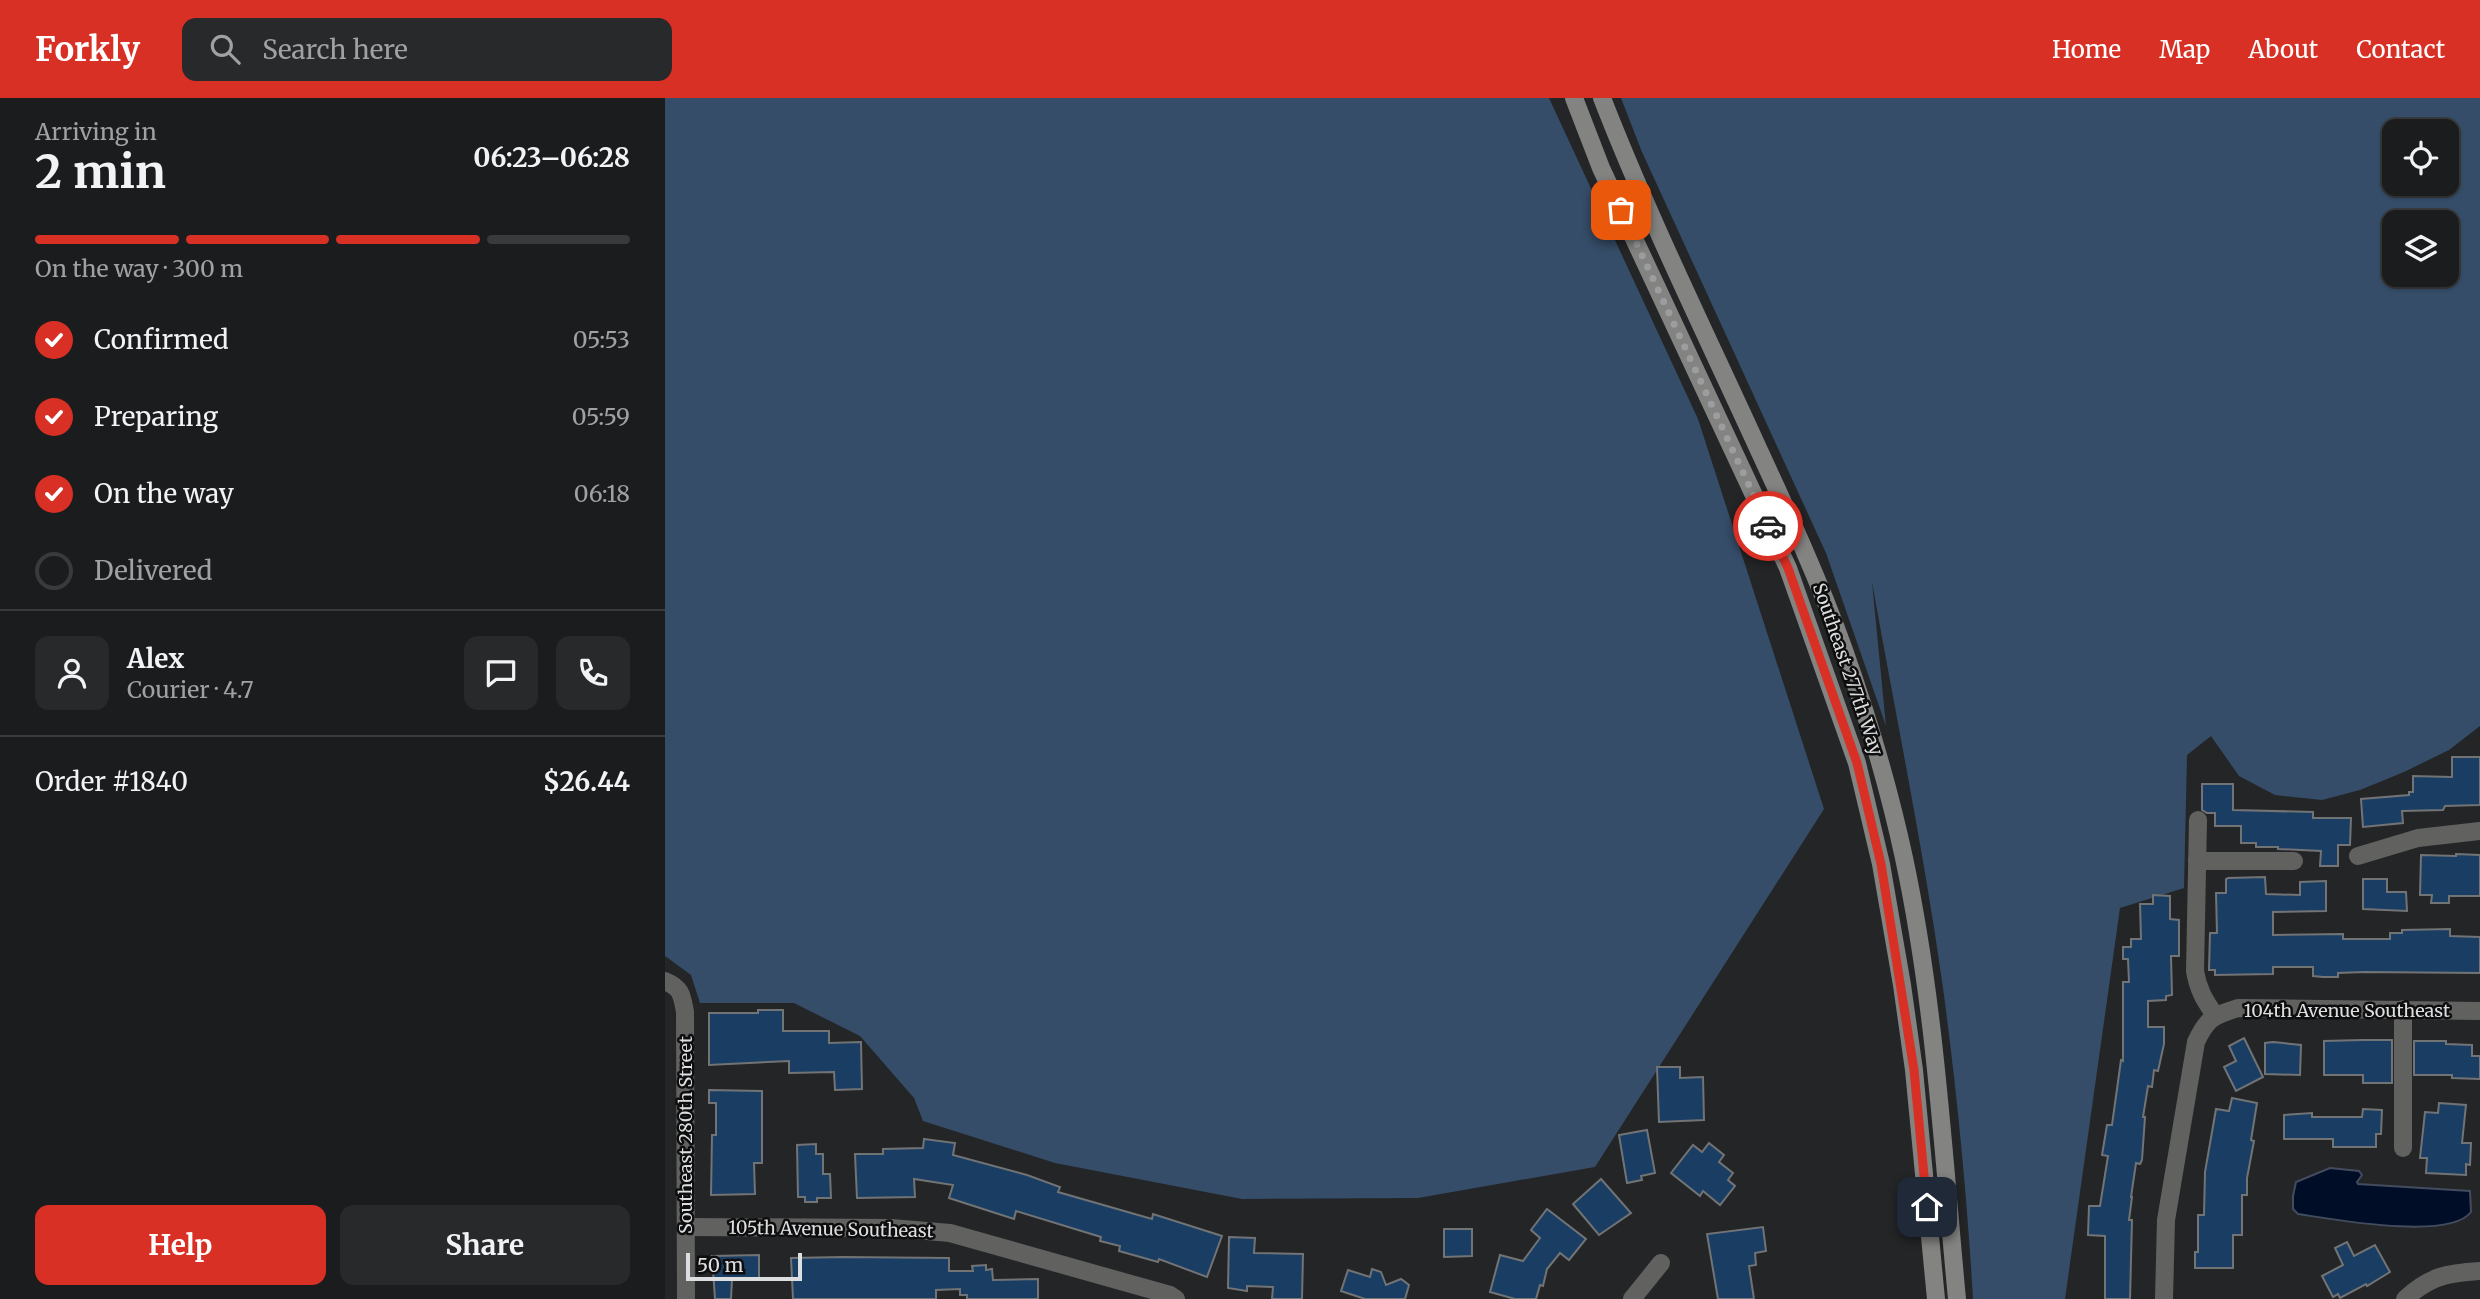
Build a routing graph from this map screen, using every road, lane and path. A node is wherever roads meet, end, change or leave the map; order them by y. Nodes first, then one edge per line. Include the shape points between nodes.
1 (1574, 98) edge
2 (1602, 98) edge
3 (2198, 820) dead end
4 (2480, 831) edge
5 (2358, 856) dead end
6 (2197, 861) junction
7 (2294, 861) dead end
8 (665, 981) edge
9 (2403, 1009) junction
10 (2480, 1011) edge
11 (2215, 1015) junction
12 (2403, 1148) dead end
13 (1927, 1207) junction
14 (686, 1227) junction
15 (1661, 1263) dead end
16 (2480, 1271) edge
17 (686, 1299) edge
18 (1176, 1299) edge
19 (1632, 1299) edge
20 (1925, 1299) edge
21 (1936, 1299) edge
22 (1957, 1299) edge
23 (2164, 1299) edge
24 (2405, 1299) edge

1 - 13 main road, Southeast 277th Way via 1601,168 1788,568 1857,763 1902,985
2 - 22 main road, Southeast 277th Way via 1673,266 1814,571 1879,762 1904,858 1924,978 1945,1148
3 - 6 street
4 - 5 street via 2418,838
6 - 7 street
6 - 11 street via 2195,971 2197,986
8 - 14 street, Southeast 280th Street via 682,992 685,1013
9 - 10 street, 104th Avenue Southeast
9 - 11 street, 104th Avenue Southeast via 2238,1008
9 - 12 street
11 - 23 street via 2196,1042 2166,1220
13 - 20 main road
13 - 21 main road
14 - 17 street, Southeast 280th Street
14 - 18 street, 105th Avenue Southeast via 891,1228 950,1233
15 - 19 street
16 - 24 street via 2433,1278

